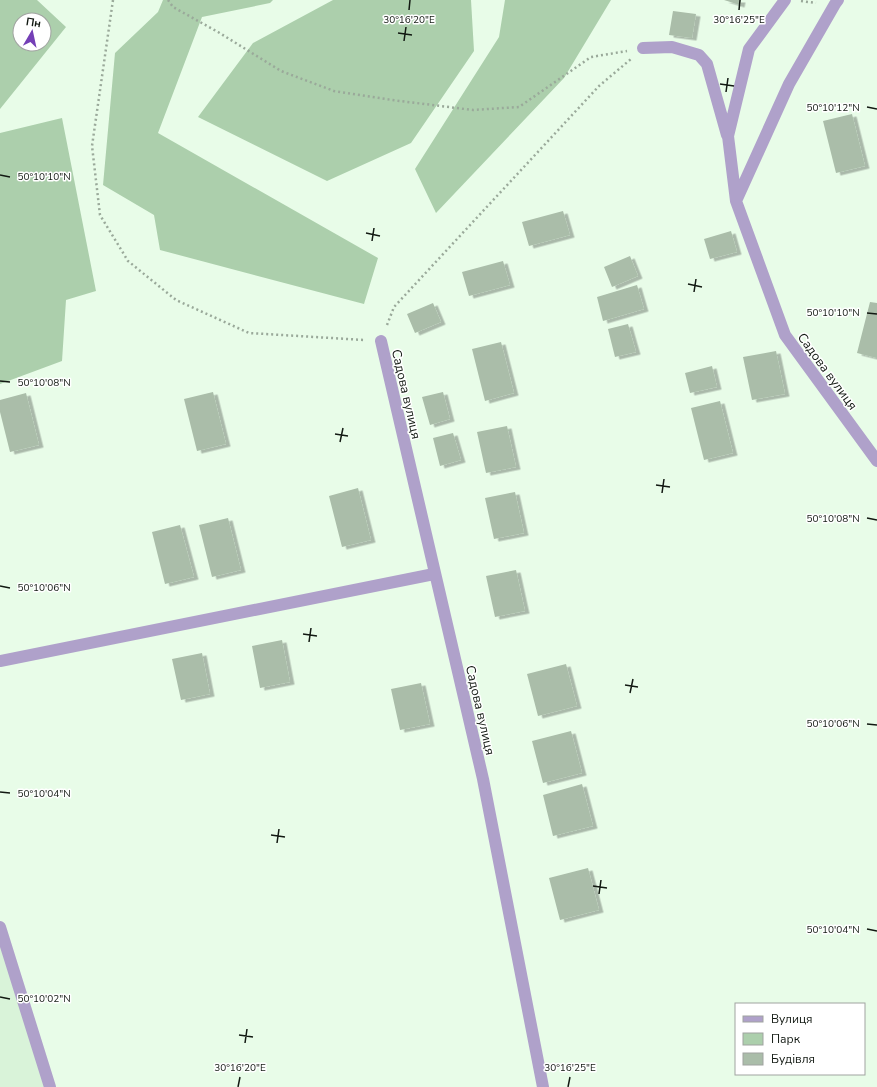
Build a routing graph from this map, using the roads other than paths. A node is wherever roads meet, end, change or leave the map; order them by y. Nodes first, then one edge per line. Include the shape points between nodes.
1 (785, 0) edge
2 (836, 2) edge
3 (643, 48) road end
4 (728, 136) junction
5 (736, 201) junction
6 (381, 341) road end
7 (877, 461) edge
8 (434, 574) junction
9 (0, 661) edge
10 (0, 927) edge
11 (50, 1087) edge
12 (543, 1087) edge

1 - 4 street via 749,49
2 - 5 street via 789,84
3 - 4 street via 672,48 699,55 708,64
4 - 5 street, Садова вулиця
5 - 7 street, Садова вулиця via 785,335
6 - 8 street, Садова вулиця
8 - 9 street
8 - 12 street, Садова вулиця via 483,779
10 - 11 street

